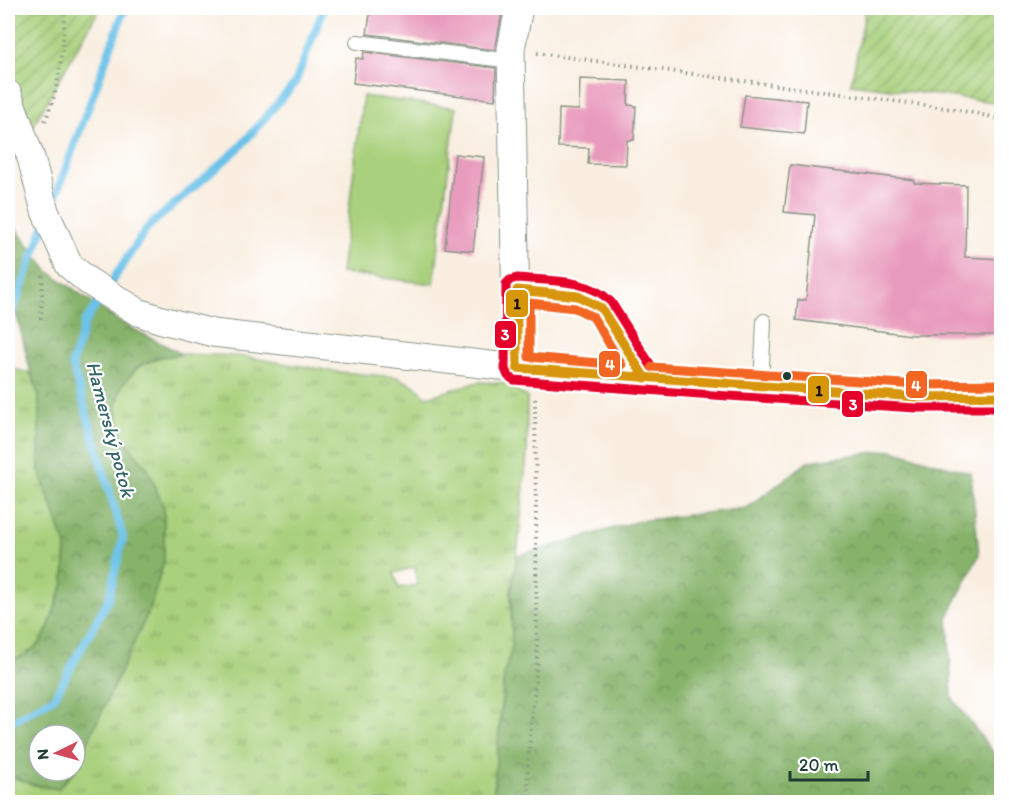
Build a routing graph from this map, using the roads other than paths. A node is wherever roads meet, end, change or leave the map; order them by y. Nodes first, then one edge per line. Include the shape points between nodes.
1 (519, 8) edge
2 (357, 42) dead end
3 (512, 55) junction
4 (8, 94) edge
5 (517, 290) junction
6 (764, 321) dead end
7 (526, 369) junction
8 (645, 378) junction
9 (761, 387) junction
10 (1002, 396) edge

1 - 3 street
2 - 3 lane
3 - 5 street
4 - 7 street via 45,211 69,265 138,312 213,333
5 - 7 street
5 - 8 street via 578,296 601,308
6 - 9 lane
7 - 8 street
8 - 9 street
9 - 10 street via 945,397

